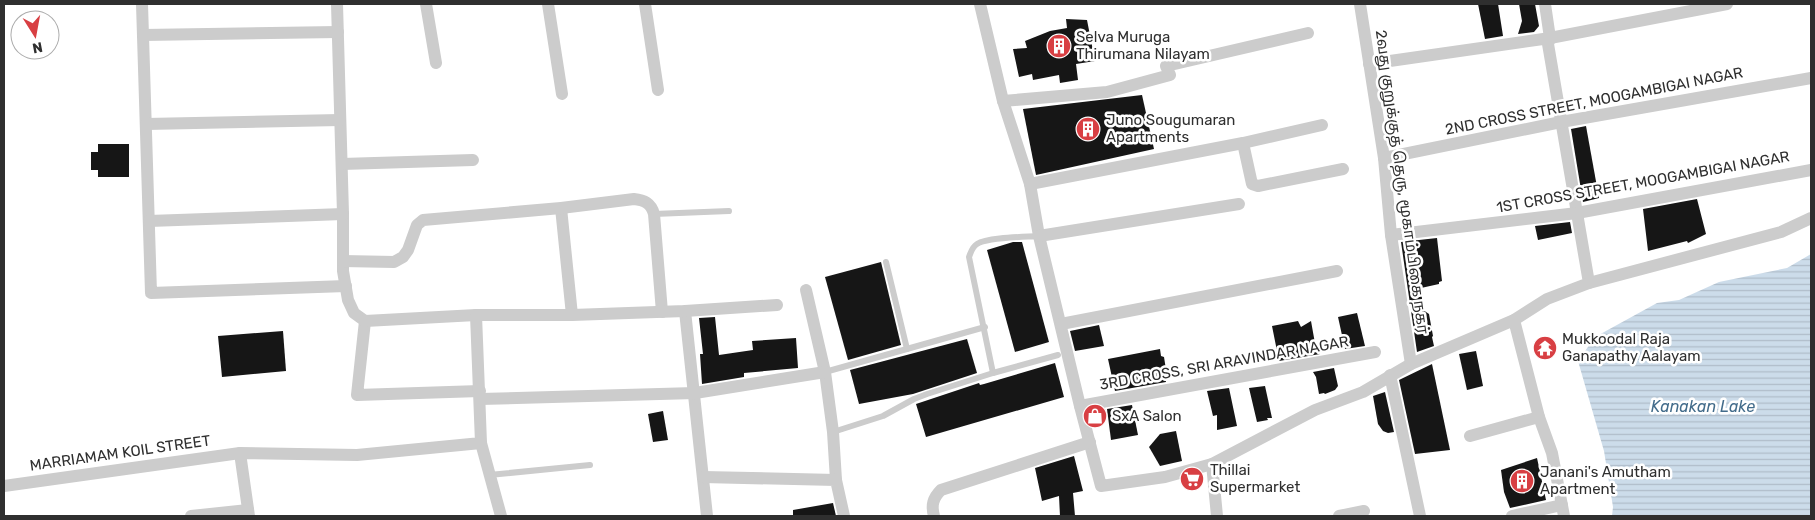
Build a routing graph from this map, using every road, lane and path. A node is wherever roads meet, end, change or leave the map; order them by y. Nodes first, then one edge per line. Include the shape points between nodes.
1 (142, 4) edge
2 (337, 4) edge
3 (426, 4) edge
4 (548, 4) edge
5 (645, 4) edge
6 (980, 4) edge
7 (1360, 4) edge
8 (1545, 4) edge
9 (1727, 4) edge
10 (338, 32) junction
11 (1308, 33) dead end
12 (143, 35) junction
13 (1550, 38) junction
14 (436, 63) dead end
15 (1369, 64) junction
16 (1811, 78) edge
17 (658, 90) dead end
18 (562, 94) dead end
19 (1003, 101) junction
20 (340, 120) junction
21 (1561, 122) junction
22 (146, 124) junction
23 (1322, 125) dead end
24 (1243, 143) junction
25 (1384, 158) junction
26 (473, 160) dead end
27 (342, 164) junction
28 (1343, 169) dead end
29 (1811, 170) edge
30 (1030, 184) junction
31 (1240, 204) dead end
32 (561, 208) junction
33 (729, 211) dead end
34 (1577, 213) junction
35 (343, 214) junction
36 (654, 214) junction
37 (1811, 218) edge
38 (149, 220) junction
39 (1392, 235) junction
40 (1039, 236) junction
41 (343, 261) junction
42 (886, 262) dead end
43 (1337, 271) dead end
44 (1589, 283) junction
45 (346, 286) junction
46 (806, 290) dead end
47 (777, 305) dead end
48 (685, 311) junction
49 (662, 312) junction
50 (476, 315) junction
51 (572, 315) junction
52 (1514, 320) junction
53 (365, 321) junction
54 (1061, 324) junction
55 (985, 327) junction
56 (907, 349) junction
57 (1375, 352) dead end
58 (1058, 355) dead end
59 (1411, 364) junction
60 (825, 372) junction
61 (993, 373) junction
62 (1390, 375) junction
63 (695, 393) junction
64 (480, 395) junction
65 (1080, 406) junction
66 (1539, 417) junction
67 (833, 432) junction
68 (1470, 436) dead end
69 (1090, 442) junction
70 (481, 443) junction
71 (240, 453) junction
72 (590, 464) dead end
73 (1212, 464) junction
74 (489, 475) junction
75 (703, 477) junction
76 (836, 480) junction
77 (4, 486) edge
78 (1364, 511) dead end
79 (1563, 511) edge
80 (248, 513) edge
81 (191, 516) edge
82 (500, 516) edge
83 (707, 516) edge
84 (844, 516) edge
85 (934, 516) edge
86 (1216, 516) edge
87 (1339, 516) edge
88 (1420, 516) edge
89 (1512, 516) edge

1 - 12 street
2 - 10 street
3 - 14 street
4 - 18 street
5 - 17 street
6 - 19 street
7 - 15 street, 2வது குறுக்குத் தெரு, மூகாம்பிகை நகர்
8 - 13 street
9 - 13 street
10 - 12 street
10 - 20 street
11 - 19 street via 1166,66 1170,75 1107,92
12 - 22 street
13 - 15 street
13 - 21 street via 1548,44
15 - 25 street, 2வது குறுக்குத் தெரு, மூகாம்பிகை நகர்
16 - 21 street, 2ND CROSS STREET, MOOGAMBIGAI NAGAR
19 - 30 street
20 - 22 street
20 - 27 street
21 - 25 street, 2ND CROSS STREET, MOOGAMBIGAI NAGAR
21 - 34 street
22 - 38 street
23 - 24 street
24 - 28 street via 1252,184 1258,186
24 - 30 street
25 - 39 street, 2வது குறுக்குத் தெரு, மூகாம்பிகை நகர்
26 - 27 street
27 - 35 street
29 - 34 street, 1ST CROSS STREET, MOOGAMBIGAI NAGAR
30 - 40 street
31 - 40 street
32 - 36 street via 642,199
32 - 41 street via 423,220 416,225 408,250 394,262
32 - 51 street
33 - 36 lane
34 - 39 street, 1ST CROSS STREET, MOOGAMBIGAI NAGAR
34 - 44 street
35 - 38 street
35 - 41 street
36 - 49 street
37 - 44 street via 1781,232
38 - 45 street via 151,293
39 - 59 street, 2வது குறுக்குத் தெரு, மூகாம்பிகை நகர்
40 - 54 street
40 - 55 lane via 986,241 976,244 971,250 969,257
41 - 45 street
42 - 56 lane
43 - 54 street
44 - 52 street via 1547,300
45 - 53 street via 354,313
46 - 60 street
47 - 48 street
48 - 49 street
48 - 63 street
49 - 51 street
50 - 51 street
50 - 53 street
50 - 64 street
52 - 59 street
52 - 66 street
53 - 64 street via 357,395
54 - 65 street
55 - 56 lane
55 - 61 lane
56 - 60 lane
57 - 65 street, 3RD CROSS, SRI ARAVINDAR NAGAR
58 - 61 lane
59 - 62 street
60 - 63 street
60 - 67 street
61 - 67 lane via 914,399 883,416
62 - 73 street via 1364,392 1315,410
62 - 88 street
63 - 64 street
63 - 75 street
64 - 70 street
65 - 69 street
66 - 68 street
66 - 79 street via 1552,454
67 - 76 street
69 - 73 street via 1101,486 1165,477
69 - 85 street via 941,490 932,505
70 - 71 street, MARRIAMAM KOIL STREET via 357,456
70 - 74 street
71 - 77 street, MARRIAMAM KOIL STREET
71 - 80 street
72 - 74 lane
73 - 86 street
74 - 82 street
75 - 76 street
75 - 83 street
76 - 84 street
78 - 87 street
79 - 89 street
80 - 81 street

